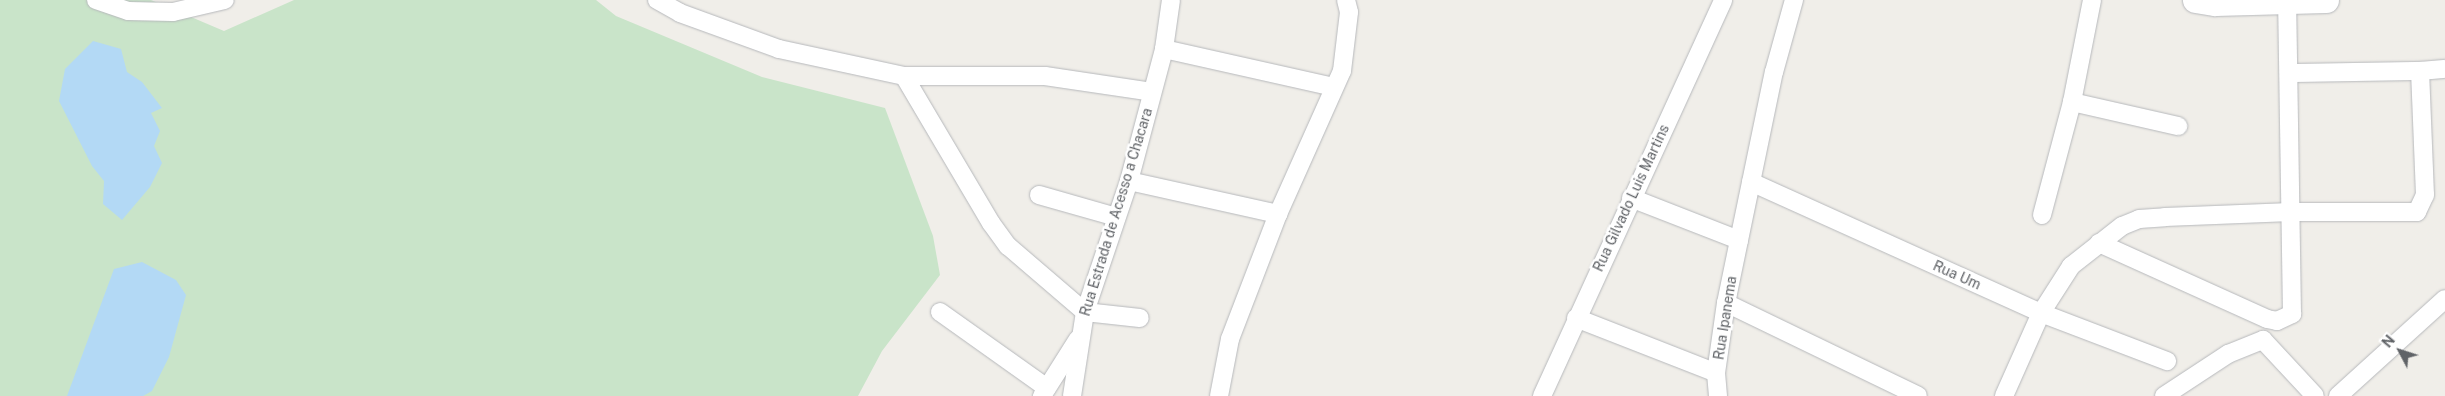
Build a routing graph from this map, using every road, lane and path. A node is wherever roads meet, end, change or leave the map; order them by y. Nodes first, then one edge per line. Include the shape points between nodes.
1 (96, 0) edge
2 (657, 0) edge
3 (1171, 0) edge
4 (1346, 0) edge
5 (1722, 0) edge
6 (1794, 0) edge
7 (2092, 0) edge
8 (2195, 0) edge
9 (2326, 0) edge
10 (220, 1) edge
11 (2287, 3) junction
12 (1164, 49) junction
13 (2445, 69) edge
14 (2420, 71) junction
15 (2288, 73) junction
16 (904, 76) junction
17 (1334, 87) junction
18 (1152, 92) junction
19 (2072, 102) junction
20 (2178, 126) dead end
21 (1129, 181) junction
22 (1751, 182) junction
23 (1039, 195) dead end
24 (1631, 198) junction
25 (2292, 212) junction
26 (1278, 214) junction
27 (2042, 214) dead end
28 (1116, 217) junction
29 (1739, 240) junction
30 (2098, 242) junction
31 (2445, 299) edge
32 (1726, 303) junction
33 (940, 312) dead end
34 (1085, 312) junction
35 (2041, 313) junction
36 (1140, 318) dead end
37 (1576, 318) junction
38 (1080, 335) junction
39 (2167, 362) dead end
40 (1716, 374) junction
41 (1894, 391) edge
42 (1045, 392) edge
43 (1072, 396) edge
44 (1219, 396) edge
45 (1542, 396) edge
46 (1718, 396) edge
47 (1918, 396) edge
48 (2004, 396) edge
49 (2164, 396) edge
50 (2315, 396) edge
51 (2338, 396) edge

1 - 10 street via 128,11 173,12
2 - 16 street via 680,13 779,49
3 - 12 street, Rua Estrada de Acesso a Chacara
4 - 17 street via 1349,12 1346,55
5 - 24 street, Rua Gilvado Luis Martins
6 - 22 street via 1774,72
7 - 19 street
8 - 11 street
9 - 11 street
11 - 15 street
12 - 17 street
12 - 18 street, Rua Estrada de Acesso a Chacara
13 - 14 street
14 - 15 street
14 - 25 street via 2425,195 2417,212
15 - 25 street
16 - 18 street via 1045,76
16 - 34 street via 1008,246
17 - 26 street
18 - 21 street, Rua Estrada de Acesso a Chacara
19 - 20 street
19 - 27 street
21 - 26 street
21 - 28 street, Rua Estrada de Acesso a Chacara
22 - 29 street
22 - 35 street, Rua Um
23 - 28 street
24 - 29 street
24 - 37 street, Rua Gilvado Luis Martins
25 - 30 street via 2139,219
25 - 30 street via 2292,314 2277,321
26 - 44 street via 1230,339
28 - 34 street, Rua Estrada de Acesso a Chacara
29 - 32 street, Rua Ipanema
30 - 35 street via 2071,266
31 - 51 street
32 - 40 street, Rua Ipanema
32 - 41 street
33 - 42 street
34 - 36 street
34 - 38 street, Rua Estrada de Acesso a Chacara
35 - 39 street, Rua Um
35 - 48 street
37 - 40 street
37 - 45 street, Rua Gilvado Luis Martins
38 - 42 street
38 - 43 street, Rua Estrada de Acesso a Chacara
40 - 46 street, Rua Ipanema
41 - 47 street
49 - 50 street via 2228,354 2263,340

